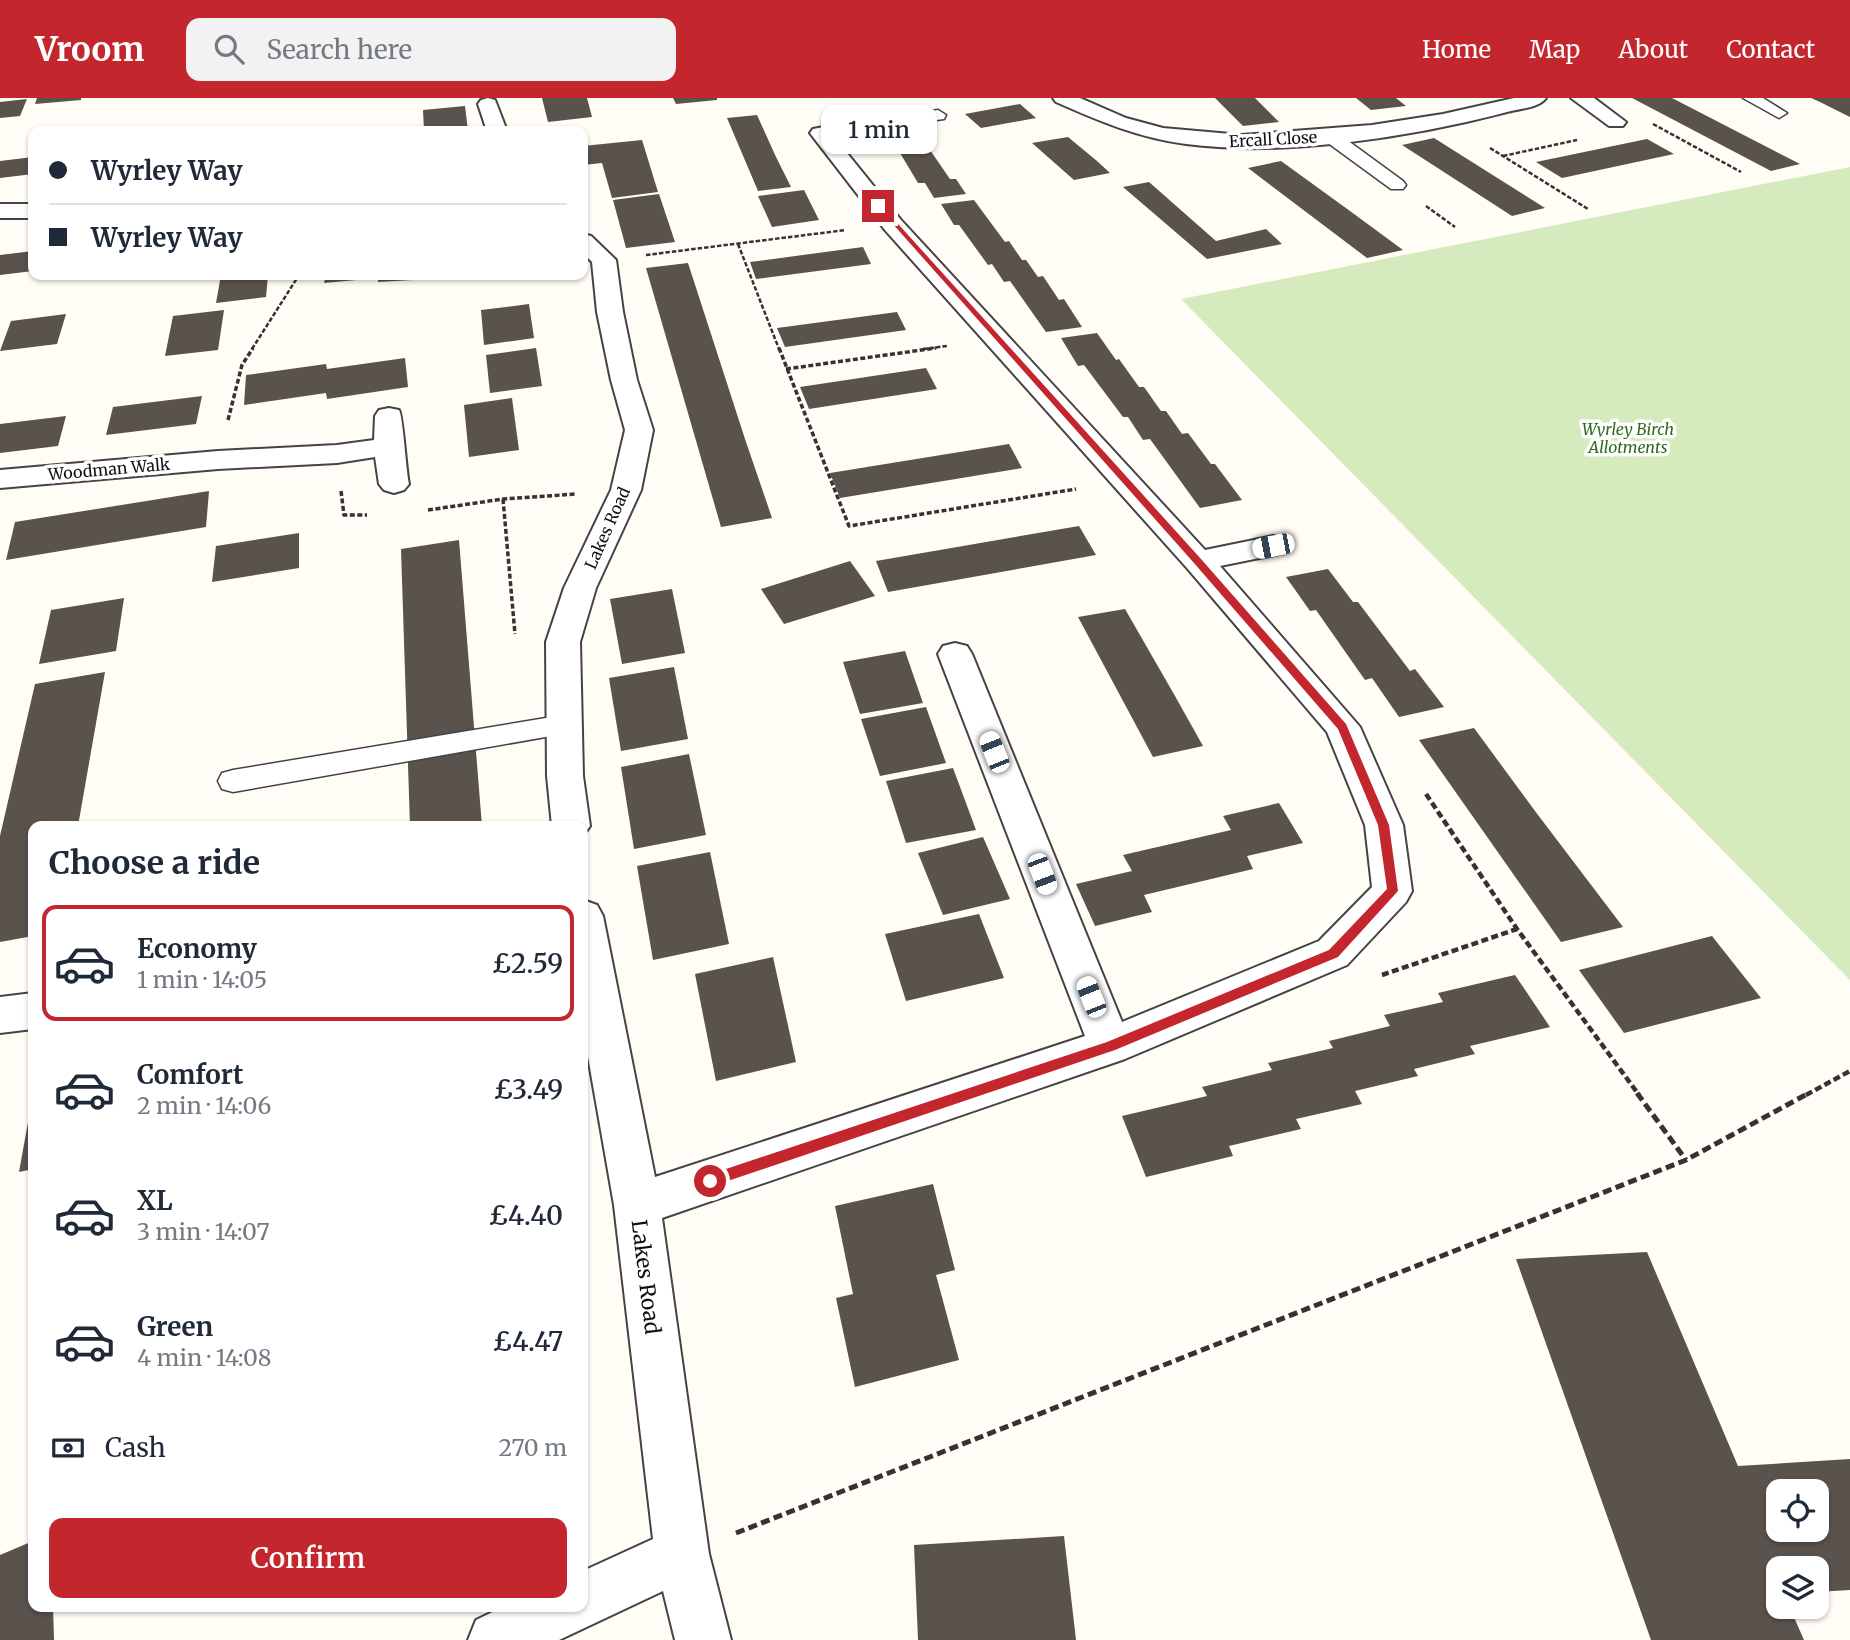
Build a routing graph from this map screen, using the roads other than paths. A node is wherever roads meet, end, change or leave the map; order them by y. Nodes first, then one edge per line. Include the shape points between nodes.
1 (1063, 98) edge
2 (1468, 98) edge
3 (1536, 98) edge
4 (1581, 98) edge
5 (1751, 98) edge
6 (488, 104) dead end
7 (1488, 113) junction
8 (1779, 113) dead end
9 (938, 115) dead end
10 (1609, 117) road end
11 (870, 124) joint
12 (495, 126) edge
13 (1329, 136) junction
14 (1396, 185) dead end
15 (0, 211) edge
16 (28, 211) edge
17 (593, 251) edge
18 (389, 416) dead end
19 (388, 446) junction
20 (0, 479) edge
21 (394, 484) dead end
22 (1273, 546) dead end
23 (1198, 561) junction
24 (955, 654) dead end
25 (564, 725) junction
26 (233, 780) dead end
27 (570, 821) edge
28 (588, 956) edge
29 (28, 1012) edge
30 (0, 1015) edge
31 (1110, 1046) junction
32 (637, 1205) junction
33 (682, 1554) junction
34 (588, 1598) edge
35 (556, 1612) edge
36 (496, 1640) edge
37 (703, 1640) edge

1 - 13 street, Ercall Close via 1136,129 1204,139 1231,142
2 - 7 street
3 - 7 street, Ercall Close
4 - 10 street
5 - 8 lane
6 - 12 street
7 - 13 street, Ercall Close
9 - 11 lane
11 - 23 street via 820,133 893,225
13 - 14 lane
15 - 16 street
17 - 25 street, Lakes Road via 639,430 626,491 580,588 563,642
18 - 19 street
19 - 20 street, Woodman Walk via 337,454
19 - 21 street
22 - 23 street
23 - 31 street via 1342,727 1384,825 1392,891 1334,953
24 - 31 street
25 - 26 lane
25 - 27 street, Lakes Road
28 - 32 street, Lakes Road
29 - 30 street
31 - 32 street
32 - 33 street, Lakes Road
33 - 34 street
33 - 37 street, Lakes Road
35 - 36 street

